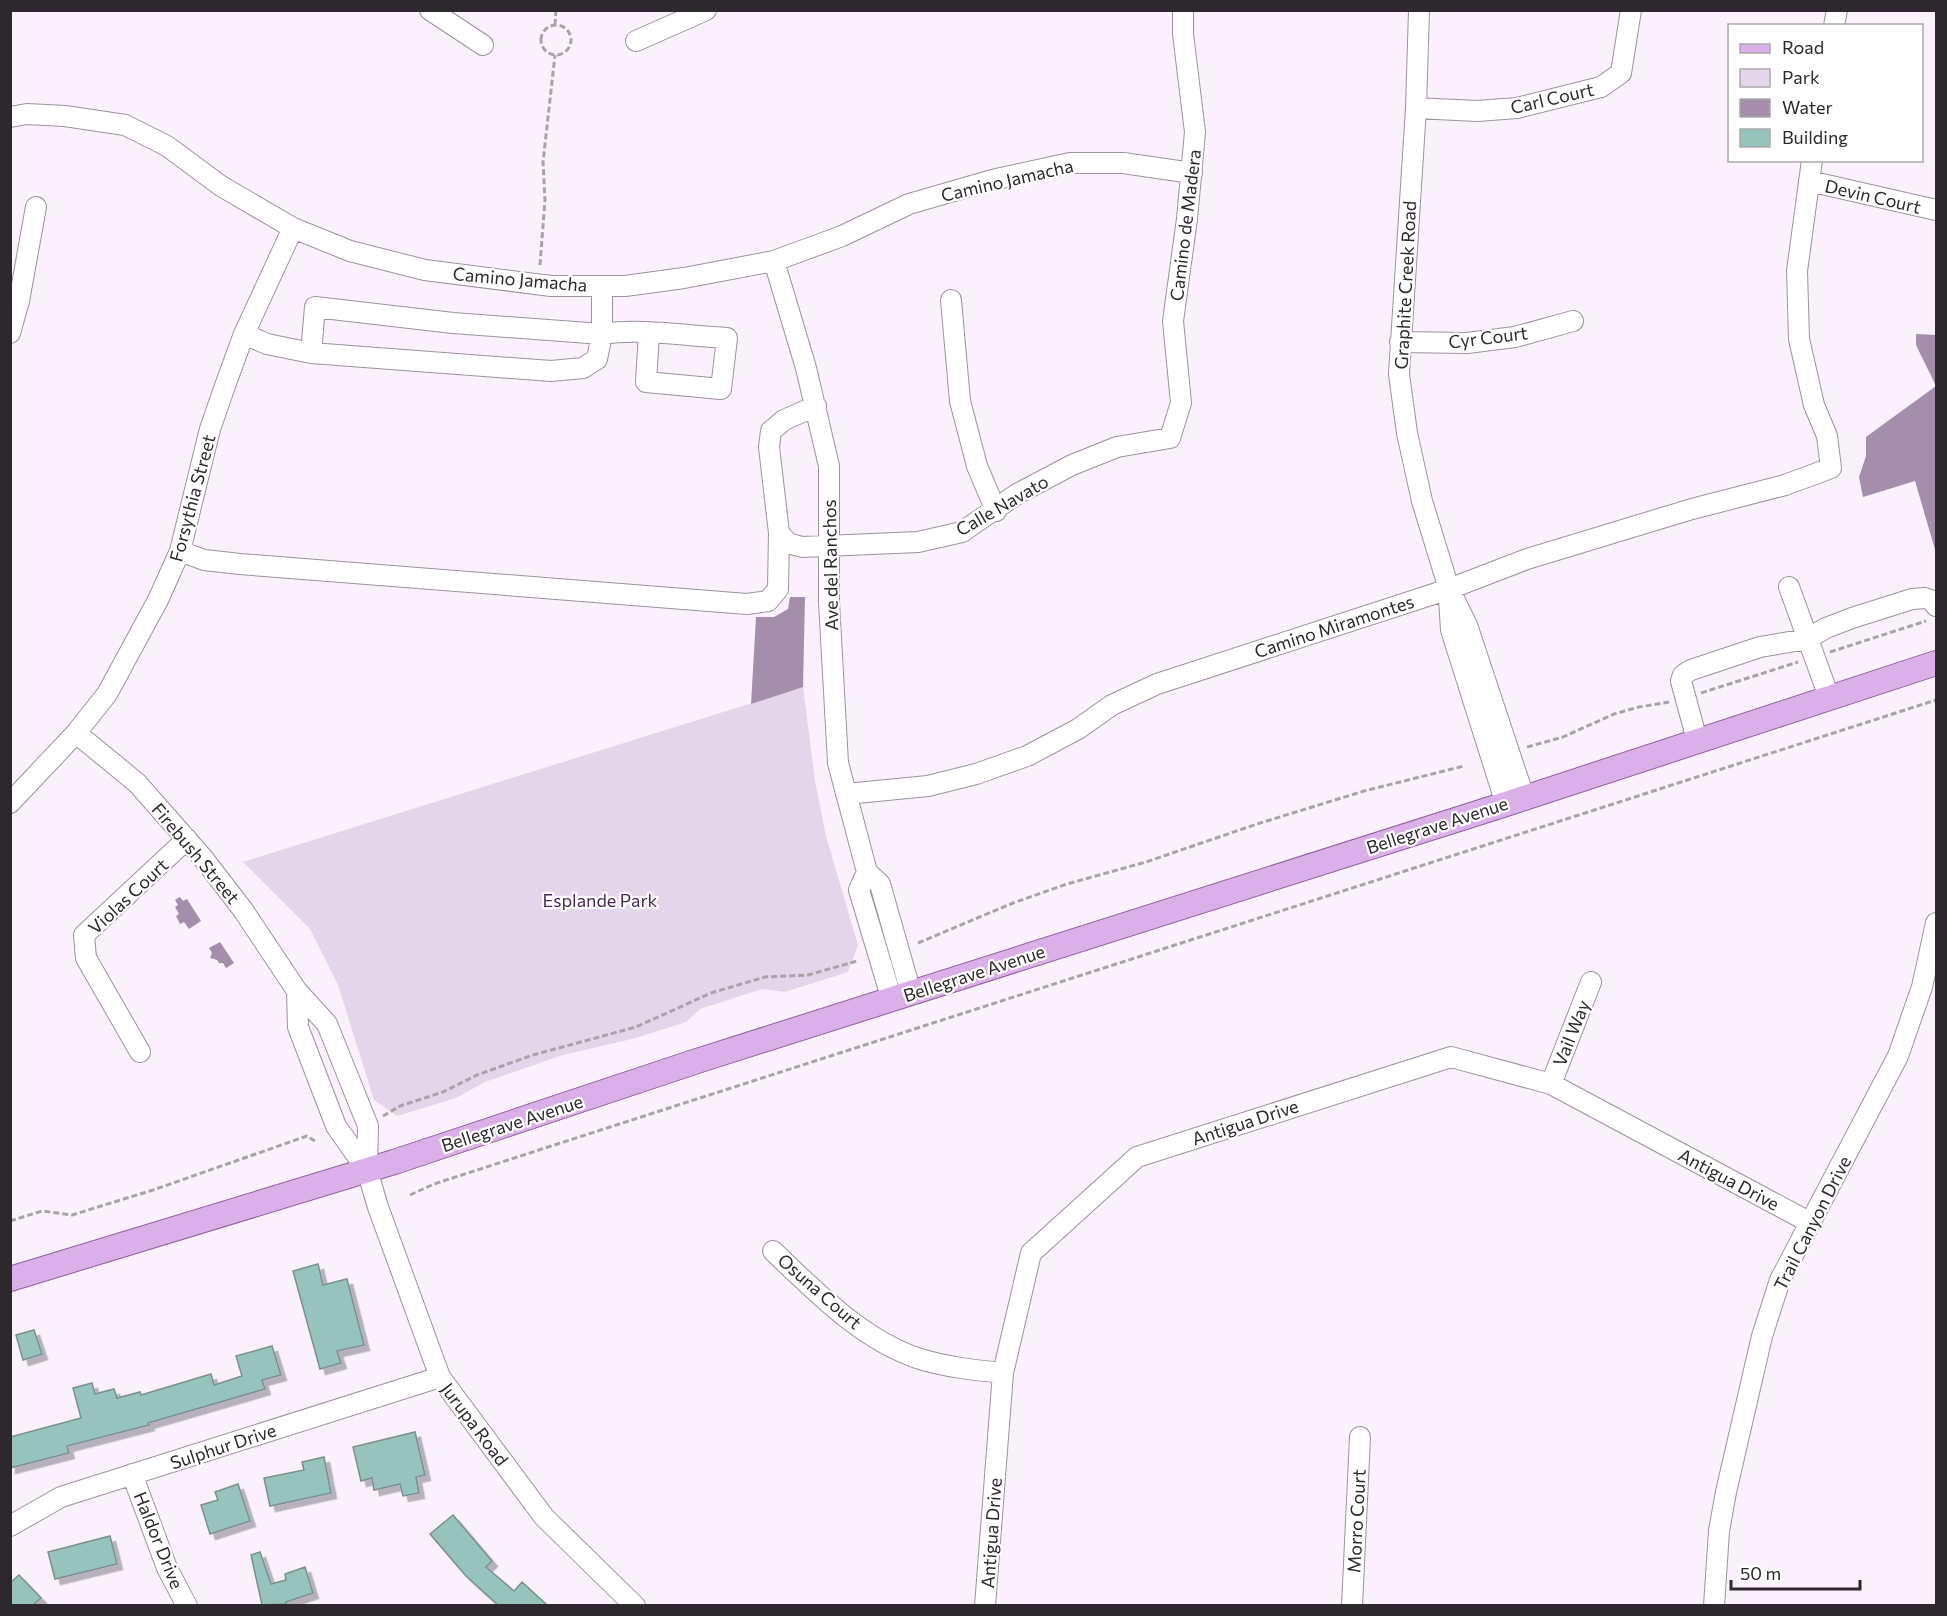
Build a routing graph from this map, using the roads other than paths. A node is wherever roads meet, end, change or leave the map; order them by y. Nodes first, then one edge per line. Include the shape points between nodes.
1 (430, 10) edge
2 (706, 10) edge
3 (1183, 10) edge
4 (1419, 10) edge
5 (1631, 10) edge
6 (636, 41) dead end
7 (483, 45) dead end
8 (1416, 108) junction
9 (10, 117) edge
10 (1812, 162) edge
11 (1191, 173) junction
12 (1809, 182) junction
13 (36, 207) dead end
14 (1936, 210) edge
15 (293, 228) junction
16 (774, 261) junction
17 (602, 286) junction
18 (951, 300) dead end
19 (1573, 321) dead end
20 (10, 333) edge
21 (650, 333) junction
22 (244, 334) junction
23 (602, 334) junction
24 (1401, 342) junction
25 (311, 353) junction
26 (816, 406) junction
27 (1170, 438) joint
28 (996, 511) junction
29 (779, 534) junction
30 (829, 546) junction
31 (180, 551) junction
32 (1789, 587) dead end
33 (1449, 589) junction
34 (1936, 606) edge
35 (1810, 648) junction
36 (1936, 663) edge
37 (1829, 697) junction
38 (76, 733) junction
39 (1697, 740) junction
40 (846, 794) junction
41 (1515, 800) junction
42 (10, 803) edge
43 (188, 840) junction
44 (1936, 923) edge
45 (1591, 982) dead end
46 (297, 991) junction
47 (902, 997) junction
48 (140, 1052) dead end
49 (1551, 1084) junction
50 (367, 1170) junction
51 (1809, 1222) junction
52 (773, 1251) dead end
53 (10, 1280) edge
54 (1003, 1373) junction
55 (440, 1377) junction
56 (1360, 1437) dead end
57 (132, 1474) junction
58 (10, 1526) edge
59 (187, 1605) edge
60 (635, 1605) edge
61 (985, 1605) edge
62 (1352, 1605) edge
63 (1714, 1605) edge

1 - 7 street
2 - 6 street
3 - 11 street, Camino de Madera via 1195,132
4 - 8 street, Graphite Creek Road
5 - 8 street, Carl Court via 1621,74 1601,87 1517,108
8 - 24 street, Graphite Creek Road
9 - 15 street, Camino Jamacha via 65,116 125,125 167,146 221,186
10 - 12 street
11 - 16 street, Camino Jamacha via 1123,163 1070,163 909,204 842,236
11 - 27 street, Camino de Madera via 1173,321 1181,404
12 - 14 street, Devin Court
12 - 33 street, Camino Miramontes via 1797,271 1799,339 1814,405 1827,436 1831,468 1785,485 1527,559
13 - 20 street
15 - 17 street, Camino Jamacha via 350,251 425,270 551,286
15 - 22 street, Forsythia Street
16 - 17 street, Camino Jamacha via 684,278
16 - 26 street, Ave del Ranchos
17 - 23 street
18 - 28 street via 960,401 977,466
19 - 24 street, Cyr Court via 1515,338 1467,343
21 - 21 street via 727,338 721,388 646,382
21 - 23 street
22 - 25 street via 267,344
22 - 31 street, Forsythia Street via 210,429
23 - 25 street via 597,359 583,368 550,371
23 - 25 street via 453,323 315,307
24 - 33 street, Graphite Creek Road via 1399,374 1407,433 1422,501
26 - 29 street via 784,420 771,431 769,447
26 - 30 street, Ave del Ranchos via 829,466
27 - 28 street, Calle Navato via 1117,447 1072,465 1017,494
28 - 30 street, Calle Navato via 962,532 918,542
29 - 30 street, Calle Navato via 788,543 802,547
29 - 31 street via 778,589 768,601 747,604 240,564 204,560
30 - 40 street, Ave del Ranchos via 838,764
31 - 38 street, Forsythia Street via 159,600 107,694
32 - 35 street
33 - 40 street, Camino Miramontes via 1157,684 1112,705 1078,729 1027,756 976,774 928,786
33 - 41 street, Graphite Creek Road via 1467,625
34 - 35 street via 1925,598 1912,599 1852,618 1826,628
35 - 37 street
35 - 39 street via 1760,647 1683,675 1681,681
36 - 37 main road, Bellegrave Avenue
37 - 39 main road, Bellegrave Avenue
38 - 42 street, Forsythia Street
38 - 43 street, Firebush Street via 137,783
39 - 41 main road, Bellegrave Avenue
40 - 47 street, Ave del Ranchos via 867,872 859,890
41 - 47 main road, Bellegrave Avenue
43 - 46 street, Firebush Street via 243,910
43 - 48 street, Violas Court via 84,935 86,958
44 - 51 street, Trail Canyon Drive via 1922,987 1898,1056
45 - 49 street, Vail Way
46 - 50 street via 298,1027 336,1126
46 - 50 street, Firebush Street via 327,1024 368,1126
47 - 50 main road, Bellegrave Avenue
49 - 51 street, Antigua Drive
49 - 54 street, Antigua Drive via 1451,1057 1137,1156 1031,1253
50 - 53 main road, Bellegrave Avenue
50 - 55 street, Jurupa Road
51 - 63 street, Trail Canyon Drive via 1780,1280 1762,1336 1722,1512
52 - 54 street, Osuna Court via 847,1319 878,1338 914,1357 939,1364
54 - 61 street, Antigua Drive
55 - 57 street, Sulphur Drive
55 - 60 street, Jurupa Road via 544,1517
56 - 62 street, Morro Court
57 - 58 street, Sulphur Drive via 61,1497
57 - 59 street, Haldor Drive via 167,1568

